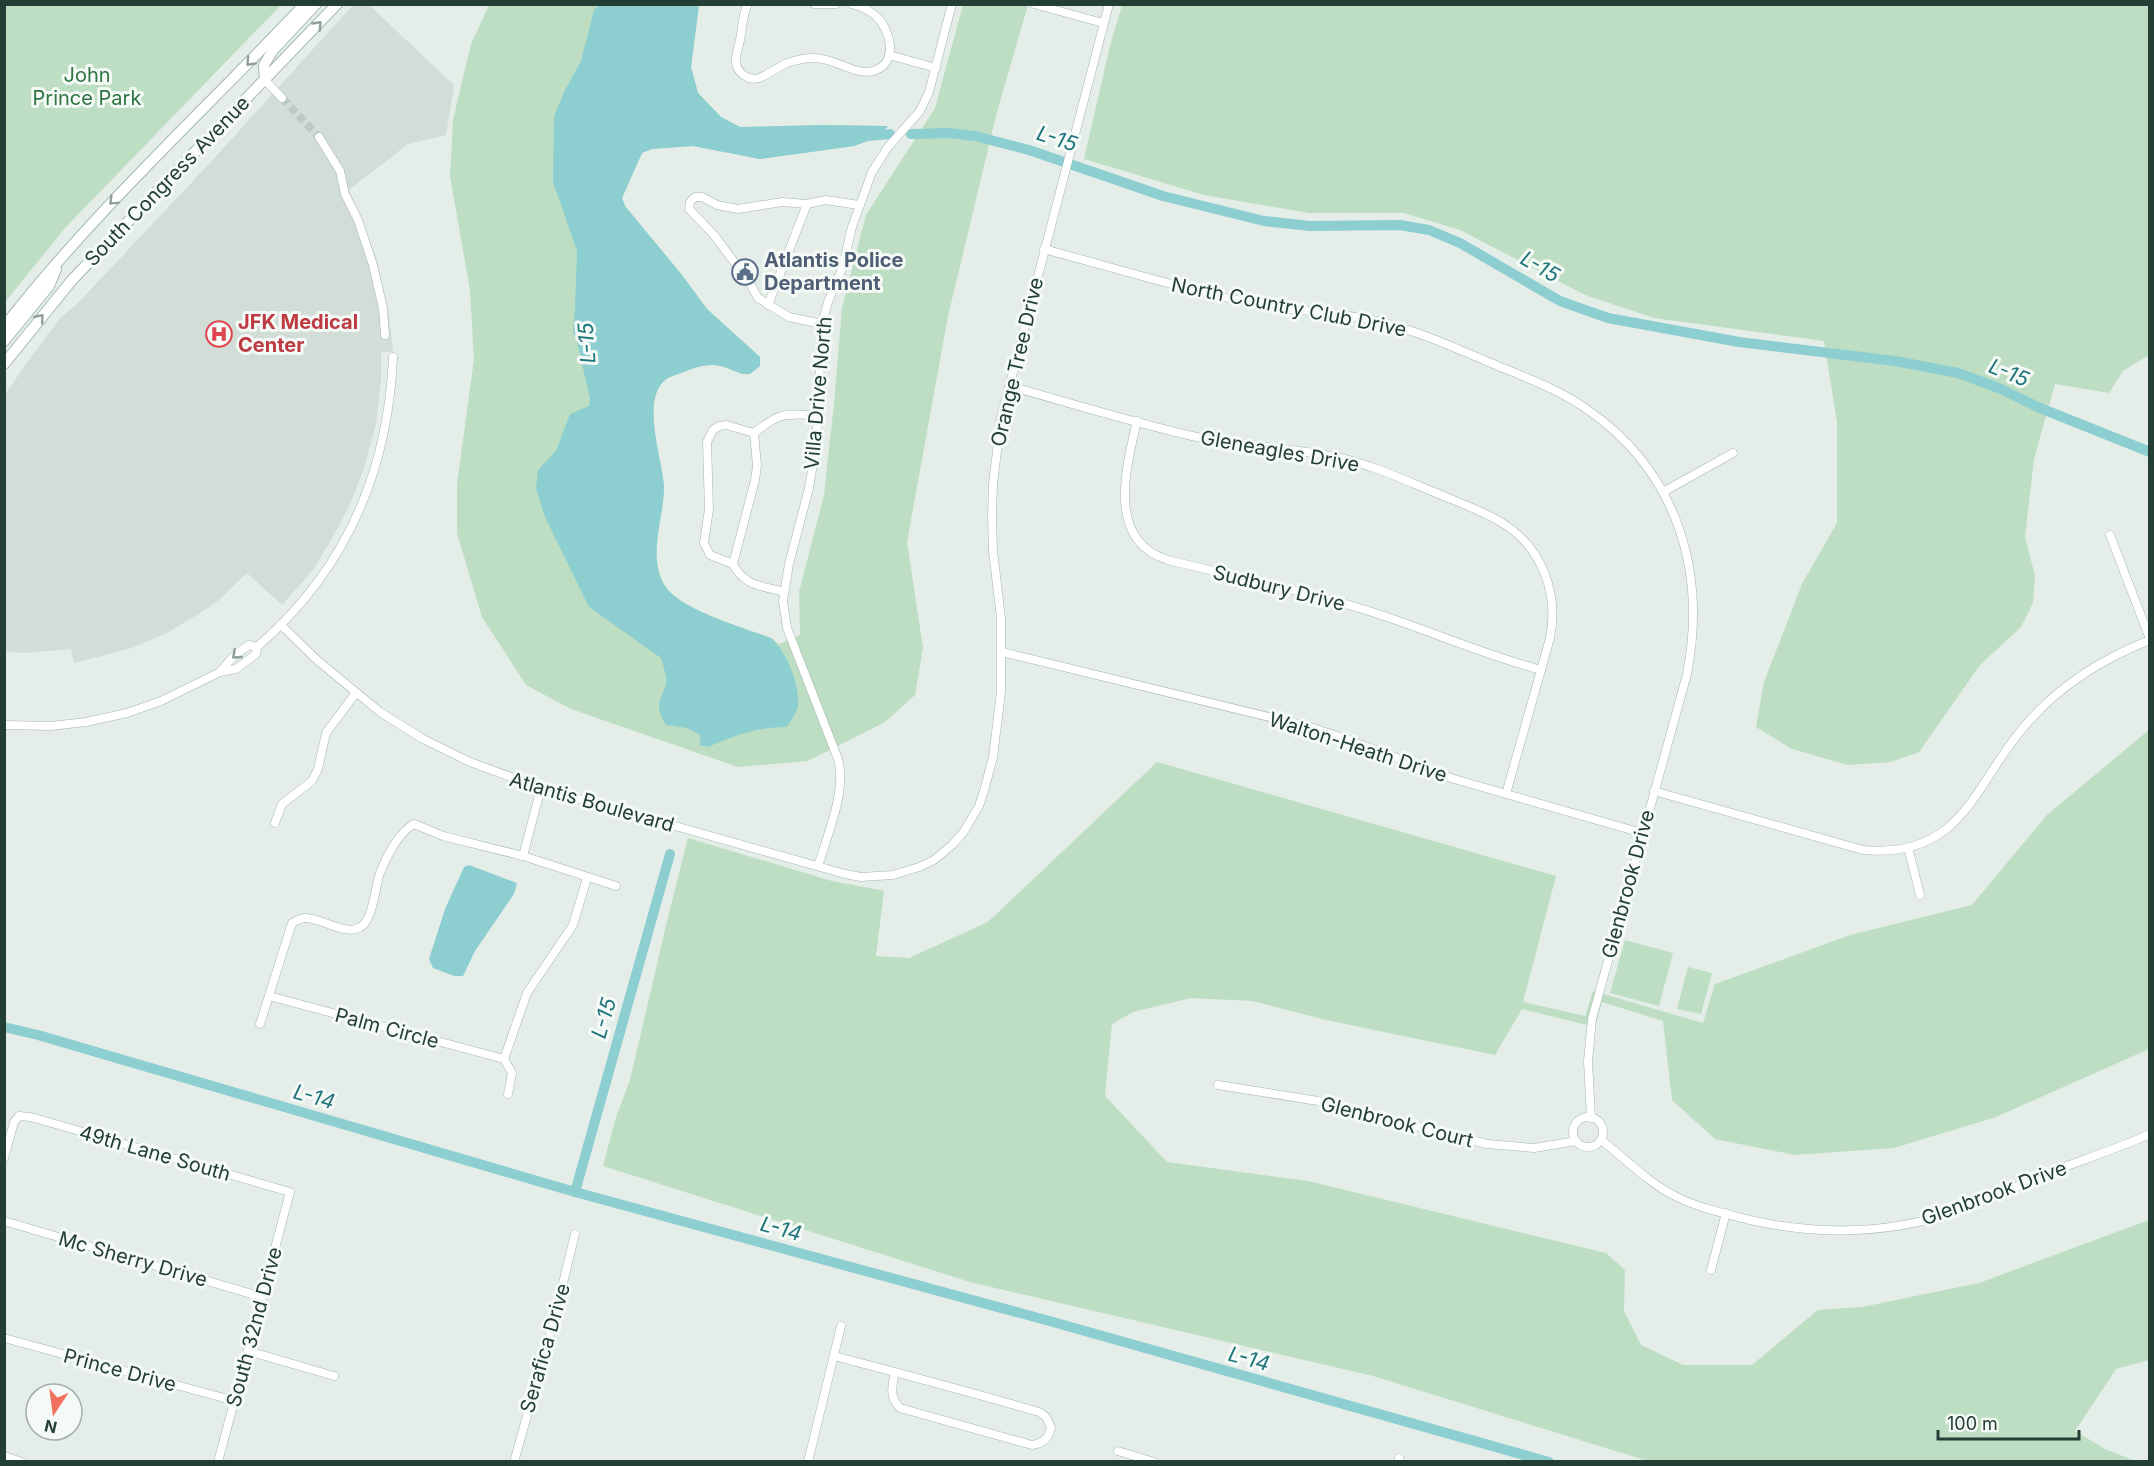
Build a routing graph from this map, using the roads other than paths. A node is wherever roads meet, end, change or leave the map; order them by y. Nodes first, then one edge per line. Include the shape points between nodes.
1 (305, 4) edge
2 (316, 4) edge
3 (337, 4) edge
4 (748, 4) edge
5 (814, 4) edge
6 (836, 4) edge
7 (852, 4) edge
8 (952, 4) edge
9 (1034, 4) edge
10 (1109, 4) edge
11 (1103, 23) junction
12 (889, 55) junction
13 (936, 68) junction
14 (265, 80) junction
15 (282, 98) tunnel mouth
16 (319, 137) tunnel mouth
17 (807, 204) junction
18 (859, 205) junction
19 (1044, 249) junction
20 (59, 260) junction
21 (768, 305) junction
22 (822, 324) junction
23 (4, 327) edge
24 (385, 335) dead end
25 (4, 341) edge
26 (393, 357) dead end
27 (4, 364) edge
28 (1008, 386) junction
29 (816, 415) junction
30 (1137, 421) junction
31 (754, 433) junction
32 (1733, 453) dead end
33 (1663, 492) junction
34 (2110, 535) dead end
35 (733, 564) junction
36 (784, 592) junction
37 (281, 624) junction
38 (2150, 640) edge
39 (1002, 652) junction
40 (1541, 670) junction
41 (356, 694) junction
42 (4, 725) edge
43 (541, 788) junction
44 (1654, 791) junction
45 (1506, 794) junction
46 (275, 823) dead end
47 (1642, 833) junction
48 (1908, 847) junction
49 (940, 855) joint
50 (523, 856) junction
51 (818, 867) junction
52 (587, 878) junction
53 (616, 886) dead end
54 (1920, 895) dead end
55 (269, 996) junction
56 (260, 1024) dead end
57 (504, 1059) junction
58 (1218, 1085) dead end
59 (507, 1094) dead end
60 (1591, 1118) junction
61 (2150, 1134) edge
62 (1601, 1140) junction
63 (1576, 1141) junction
64 (4, 1158) edge
65 (290, 1192) joint
66 (1726, 1213) junction
67 (4, 1221) edge
68 (575, 1234) dead end
69 (1711, 1270) dead end
70 (262, 1297) junction
71 (841, 1326) dead end
72 (4, 1338) edge
73 (248, 1351) junction
74 (834, 1356) junction
75 (895, 1372) junction
76 (334, 1376) dead end
77 (234, 1401) junction
78 (1118, 1452) dead end
79 (4, 1456) edge
80 (22, 1461) edge
81 (218, 1461) edge
82 (514, 1461) edge
83 (808, 1461) edge
84 (1155, 1461) edge

1 -> 20 main road, South Congress Avenue
2 - 14 main road via 273,50 264,65
14 -> 3 main road, South Congress Avenue
4 - 12 street via 742,17 736,63 745,77 759,78 786,63 817,58 865,73 877,70
5 - 6 street
7 - 12 street via 880,21 888,34
8 - 13 street, Villa Drive North
9 - 11 street
10 - 11 street, Orange Tree Drive
11 - 19 street, Orange Tree Drive
12 - 13 street
13 - 18 street, Villa Drive North via 923,105 879,158
14 - 15 street
27 -> 14 main road, South Congress Avenue via 72,280
16 - 24 street via 340,171 373,265
17 - 18 street via 826,200
17 - 21 street
17 - 21 street via 782,202 738,209 702,197 690,202 692,214 714,235 758,298
18 - 22 street, Villa Drive North
19 - 28 street, Orange Tree Drive
19 - 33 street, North Country Club Drive via 1218,297 1346,315 1439,341 1549,387 1587,409 1630,447
20 - 23 main road, South Congress Avenue
20 - 25 main road via 49,286
21 - 22 street via 789,317
22 - 29 street, Villa Drive North
26 - 37 street via 386,429 360,510 333,560 300,606
28 - 30 street, Gleneagles Drive
28 - 39 street, Orange Tree Drive via 996,451 992,517
29 - 31 street via 772,418
29 - 36 street, Villa Drive North via 809,488
30 - 40 street, Gleneagles Drive via 1228,443 1311,452 1363,464 1506,525 1533,552 1551,592 1552,631
30 - 40 street, Sudbury Drive via 1125,512 1135,537 1149,552 1381,615 1473,650
31 - 35 street via 755,480
31 - 35 street via 719,426 707,442 709,509 704,543 710,555
32 - 33 street
33 - 44 street, North Country Club Drive via 1689,561 1694,630 1687,674
34 - 38 street
35 - 36 street via 747,582
36 - 51 street, Villa Drive North via 787,628 841,772
37 - 41 street, Atlantis Boulevard
37 - 42 street via 257,647 249,645 232,656 220,672 161,701 127,713 71,723
38 - 48 street via 2105,660 2062,690 2012,741 1956,822
39 - 45 street, Walton-Heath Drive via 1310,727
39 - 49 street, Orange Tree Drive via 998,724 984,791 963,833
40 - 45 street, Gleneagles Drive
41 - 43 street, Atlantis Boulevard via 439,747
41 - 46 street via 326,733 312,781 282,804
43 - 50 street
43 - 51 street, Atlantis Boulevard
44 - 47 street, Glenbrook Drive
44 - 48 street via 1848,846 1879,850
45 - 47 street, Walton-Heath Drive
47 - 60 street, Glenbrook Drive via 1592,1019 1588,1061
48 - 54 street
49 - 51 street, Atlantis Boulevard via 904,873 877,877
50 - 52 street
50 - 55 street via 443,836 414,824 404,829 380,872 368,920 353,930 305,918 292,923
52 - 53 street
52 - 57 street via 573,925 527,993
55 - 56 street
55 - 57 street, Palm Circle
57 - 59 street via 512,1073
58 - 63 street, Glenbrook Court via 1318,1101 1487,1144 1534,1148
60 - 62 street, Glenbrook Drive via 1601,1125
60 - 63 street via 1576,1124
61 - 66 street, Glenbrook Drive via 1961,1209 1914,1223 1830,1231 1774,1225
62 - 63 street via 1589,1147
62 - 66 street, Glenbrook Drive via 1659,1187 1697,1205
64 - 65 street, 49th Lane South via 14,1122 19,1116 31,1117
65 - 70 street, South 32nd Drive
66 - 69 street
67 - 70 street, Mc Sherry Drive
68 - 82 street, Serafica Drive
70 - 73 street, South 32nd Drive
71 - 74 street
72 - 77 street, Prince Drive
73 - 76 street
73 - 77 street, South 32nd Drive
74 - 75 street
74 - 83 street
75 - 75 street via 1039,1412 1051,1427 1048,1437 1032,1445 900,1408 892,1398
77 - 81 street, South 32nd Drive
78 - 84 street
79 - 80 street

